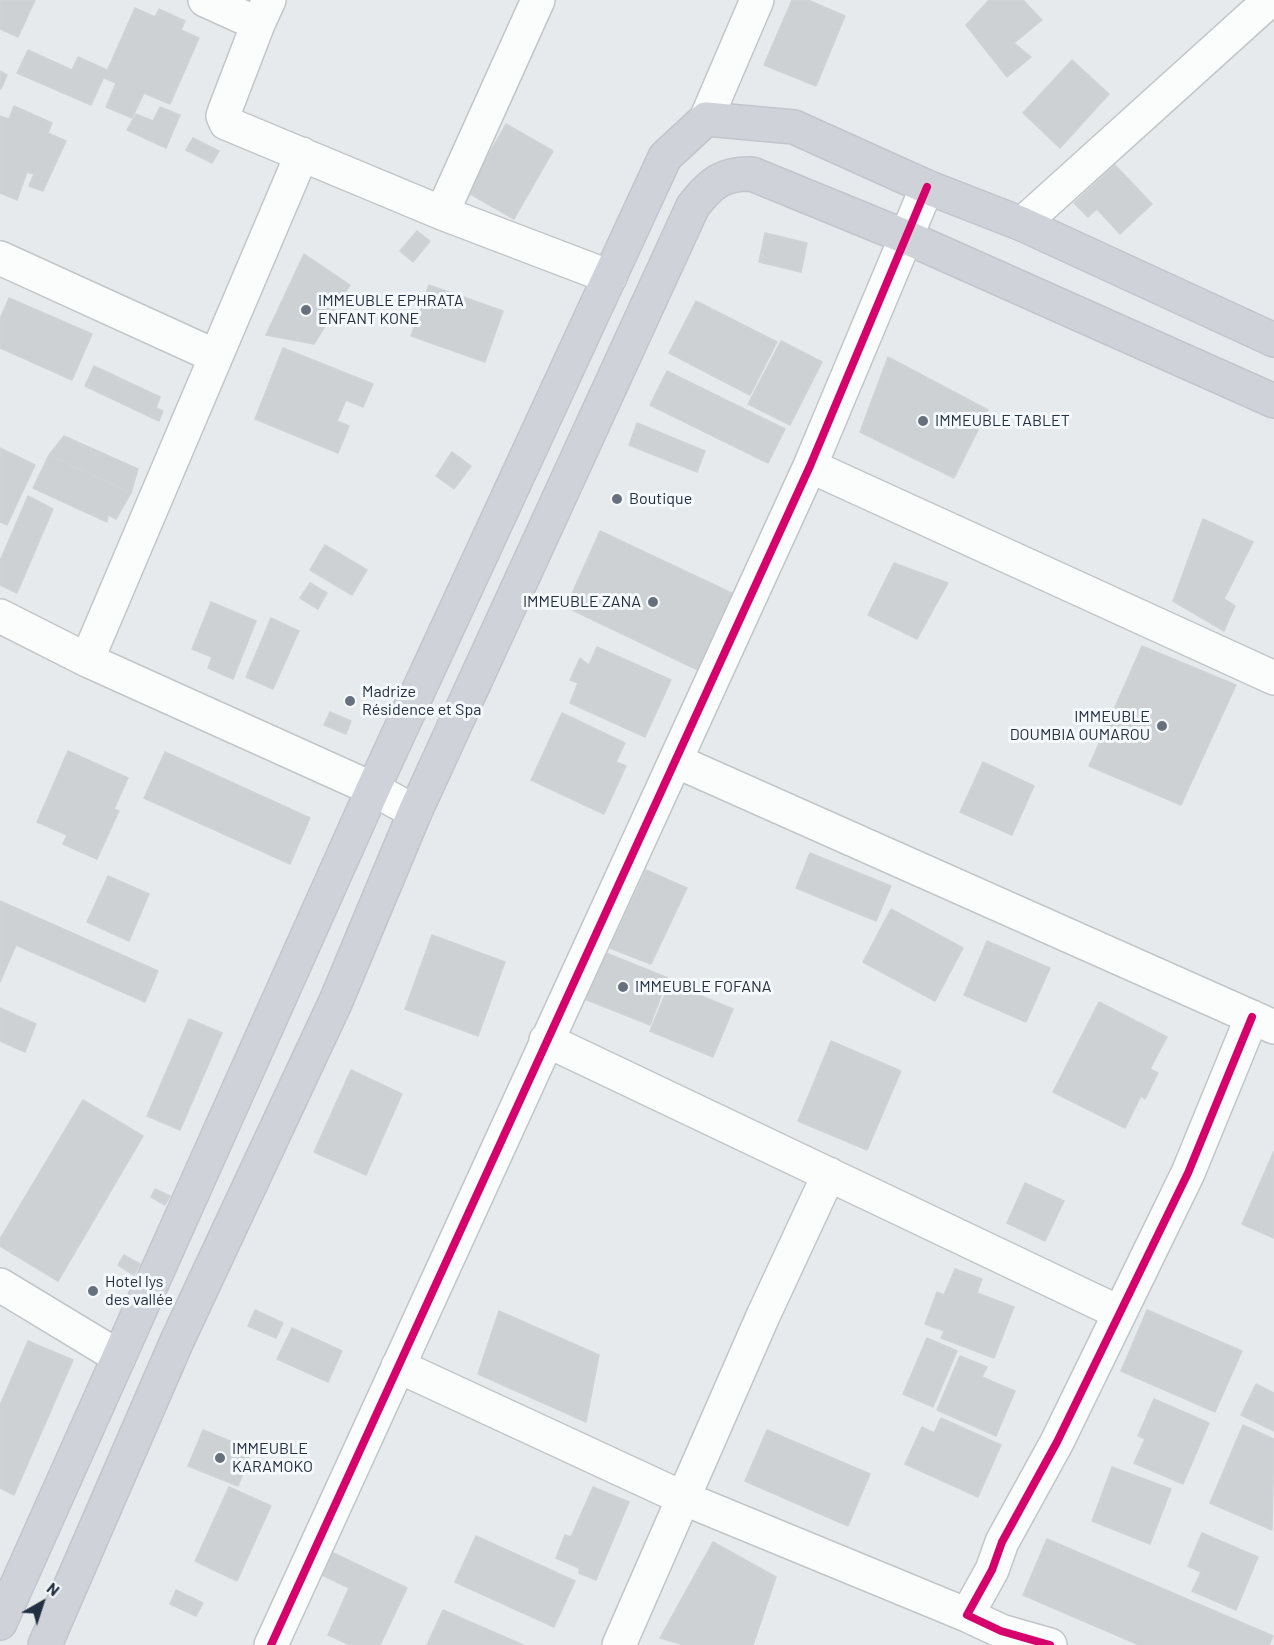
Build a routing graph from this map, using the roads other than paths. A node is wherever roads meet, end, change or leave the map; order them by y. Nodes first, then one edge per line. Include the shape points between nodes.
1 (205, 0) edge
2 (538, 0) edge
3 (757, 0) edge
4 (1270, 0) edge
5 (264, 12) edge
6 (706, 119) junction
7 (302, 154) junction
8 (927, 187) junction
9 (442, 213) junction
10 (1022, 224) junction
11 (906, 237) junction
12 (0, 258) edge
13 (610, 277) junction
14 (1274, 340) edge
15 (214, 356) junction
16 (1274, 400) edge
17 (810, 466) junction
18 (0, 616) edge
19 (87, 660) junction
20 (1274, 678) edge
21 (676, 761) junction
22 (373, 789) junction
23 (415, 812) junction
24 (1263, 1022) edge
25 (546, 1040) junction
26 (829, 1174) junction
27 (0, 1286) edge
28 (1120, 1313) junction
29 (119, 1357) junction
30 (398, 1366) junction
31 (683, 1498) junction
32 (967, 1615) junction
33 (0, 1623) edge
34 (45, 1645) edge
35 (271, 1645) edge
36 (619, 1645) edge
37 (1050, 1645) edge

1 - 5 street
2 - 9 street
3 - 6 street
4 - 10 street
5 - 7 street via 223,116 226,123
6 - 8 main road via 794,127
6 - 13 main road via 665,158
7 - 9 street
7 - 15 street
8 - 10 main road
8 - 11 street
9 - 13 street
10 - 14 main road
11 - 16 main road
11 - 17 street
11 - 23 main road via 752,174 732,173 708,187 693,206
12 - 15 street
13 - 22 main road
15 - 19 street
17 - 20 street
17 - 21 street
18 - 19 street
19 - 22 street
21 - 24 street
21 - 25 street
22 - 23 street
22 - 29 main road
23 - 34 main road via 336,1001 177,1341
24 - 28 street
25 - 26 street
25 - 30 street
26 - 28 street
26 - 31 street
27 - 29 street
28 - 32 street
29 - 33 main road
30 - 31 street
30 - 35 street
31 - 32 street
31 - 36 street
32 - 37 street via 1001,1631

